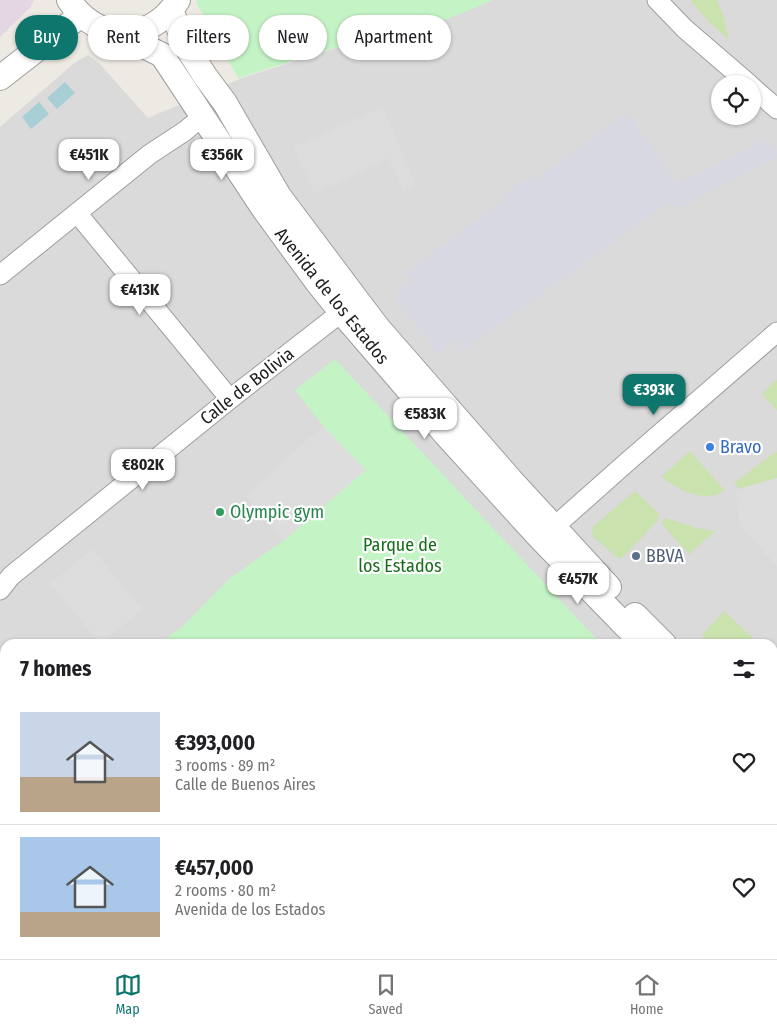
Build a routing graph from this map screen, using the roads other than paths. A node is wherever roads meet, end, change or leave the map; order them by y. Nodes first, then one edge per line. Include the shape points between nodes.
1 (657, 0) edge
2 (174, 5) edge
3 (75, 8) edge
4 (88, 21) edge
5 (158, 22) edge
6 (158, 53) edge
7 (739, 75) edge
8 (0, 78) edge
9 (761, 95) edge
10 (777, 109) edge
11 (203, 116) junction
12 (77, 213) junction
13 (0, 275) edge
14 (349, 306) junction
15 (777, 332) edge
16 (230, 399) junction
17 (548, 533) junction
18 (0, 590) edge
19 (639, 639) edge
20 (659, 639) edge

1 - 7 street
2 - 5 street
2 - 14 street, Avenida de los Estados via 188,49 225,103
3 - 4 street, Avenida de los Estados
3 - 8 street
6 - 11 street, Avenida de los Estados
9 - 10 street
11 - 12 street
11 - 14 street, Avenida de los Estados via 263,208 317,282
12 - 13 street
12 - 16 street
14 - 16 street, Calle de Bolivia
14 - 17 street, Avenida de los Estados via 379,329 510,479
15 - 17 street
16 - 18 street, Calle de Bolivia via 11,576
17 - 19 street, Avenida de los Estados
17 - 20 street, Avenida de los Estados

